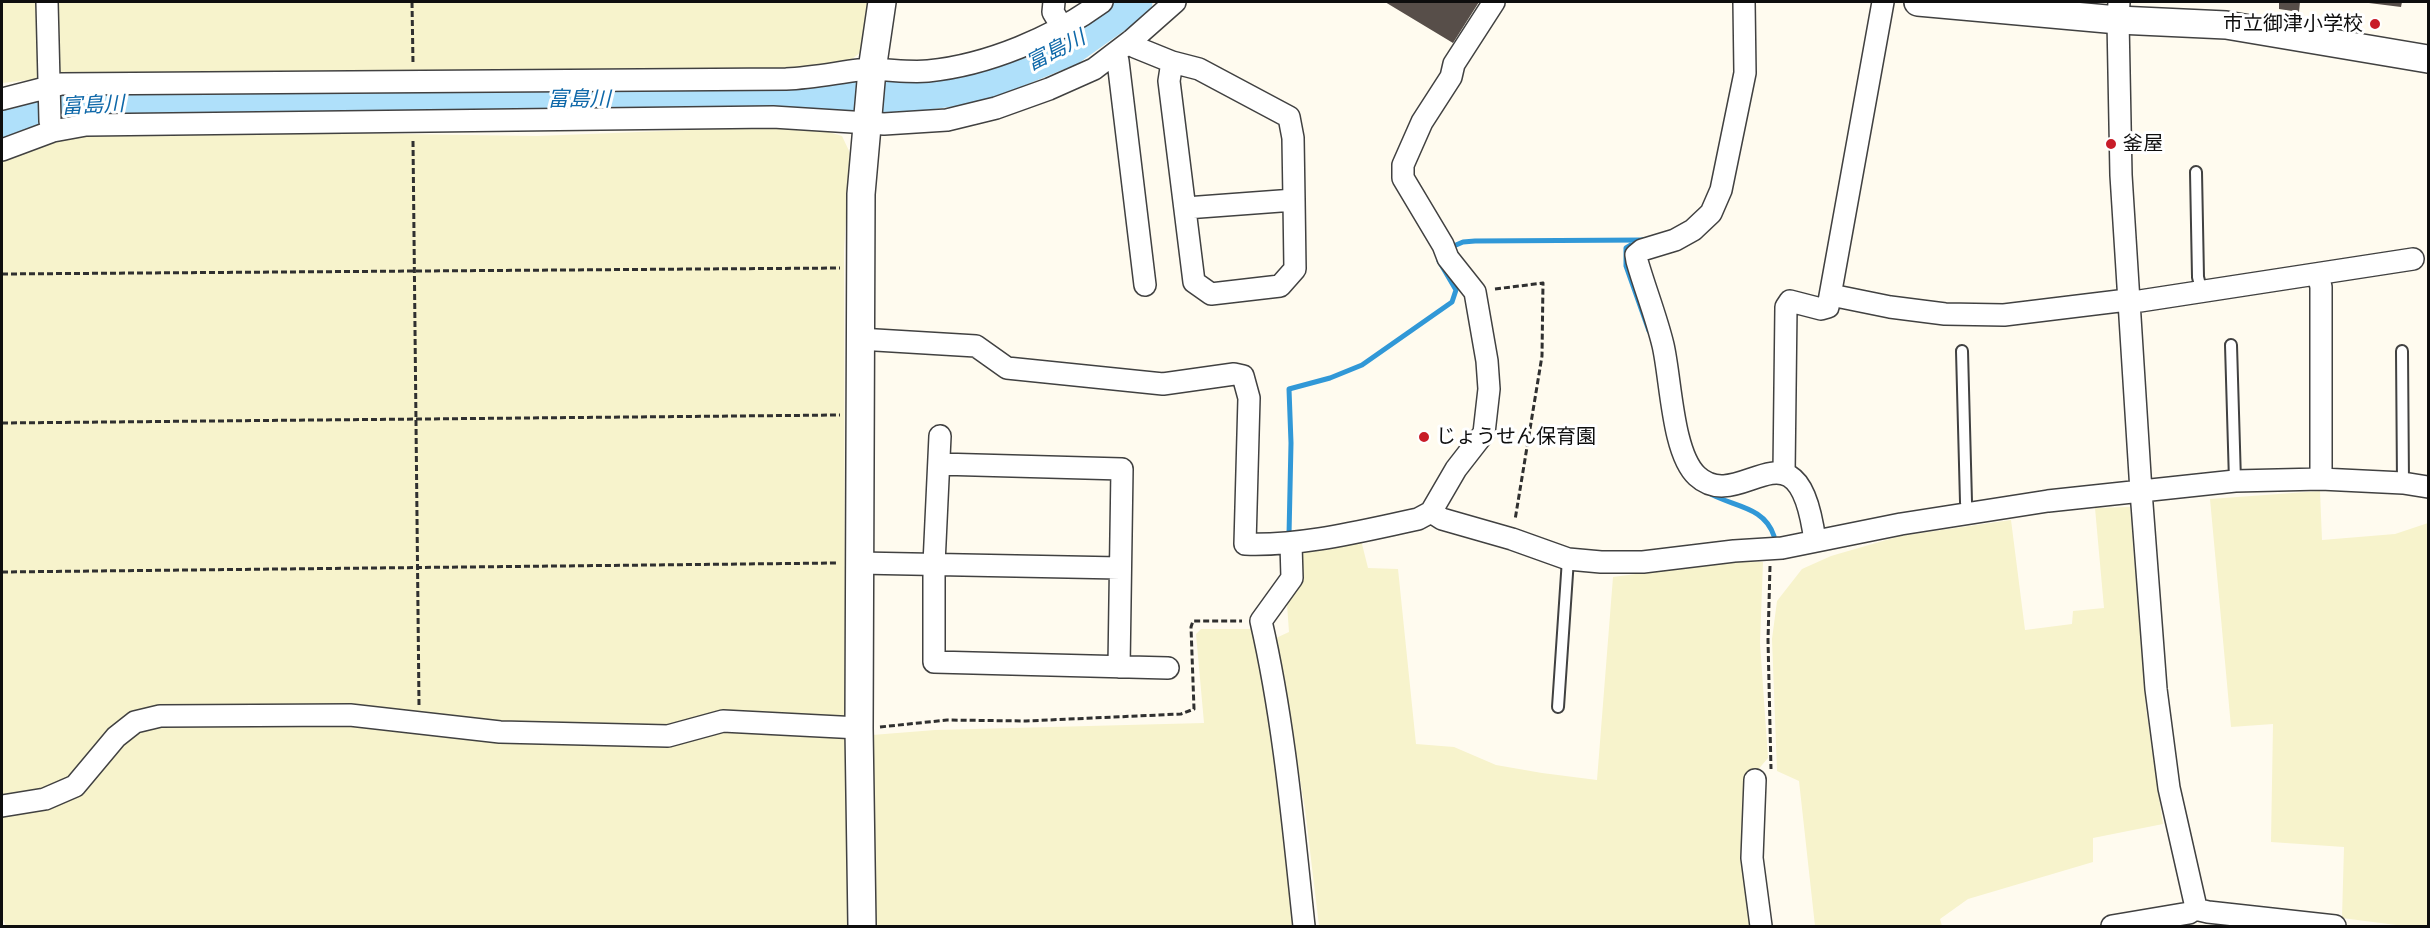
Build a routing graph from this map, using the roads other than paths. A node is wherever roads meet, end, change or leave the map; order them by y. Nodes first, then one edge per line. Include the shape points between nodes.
1 (47, 2) edge
2 (882, 2) edge
3 (1054, 2) edge
4 (1102, 2) edge
5 (1175, 2) edge
6 (1494, 2) edge
7 (1744, 2) edge
8 (1883, 2) edge
9 (1918, 2) edge
10 (2119, 10) edge
11 (1062, 27) junction
12 (1132, 40) junction
13 (1115, 53) junction
14 (2428, 59) edge
15 (1172, 62) junction
16 (872, 75) junction
17 (49, 91) junction
18 (2, 99) edge
19 (867, 120) junction
20 (52, 126) junction
21 (2, 150) edge
22 (2196, 172) dead end
23 (1294, 200) junction
24 (1186, 208) junction
25 (2413, 259) dead end
26 (2318, 274) junction
27 (1144, 285) dead end
28 (2202, 292) junction
29 (1831, 294) junction
30 (2129, 302) junction
31 (859, 339) junction
32 (2231, 345) dead end
33 (1962, 351) dead end
34 (2402, 351) dead end
35 (940, 436) dead end
36 (939, 464) junction
37 (1784, 473) junction
38 (2321, 479) junction
39 (2235, 481) junction
40 (2403, 483) junction
41 (2428, 487) edge
42 (2141, 491) junction
43 (1431, 512) junction
44 (1968, 513) junction
45 (1815, 541) junction
46 (1291, 544) junction
47 (1568, 559) junction
48 (859, 563) junction
49 (934, 564) junction
50 (1120, 568) junction
51 (1119, 667) junction
52 (1168, 668) dead end
53 (1558, 707) dead end
54 (859, 728) junction
55 (1755, 780) road end
56 (2, 806) edge
57 (2195, 909) junction
58 (862, 927) edge
59 (1304, 927) edge
60 (1761, 927) edge
61 (2112, 927) edge
62 (2335, 927) edge

1 - 17 street
2 - 16 street
3 - 11 street via 1053,12
4 - 11 street
5 - 12 street
6 - 43 street via 1454,64 1403,165 1403,178 1453,265 1475,292 1487,361 1489,389 1484,432 1455,469
7 - 37 street via 1745,73 1714,206 1693,230 1636,255 1663,345 1682,456 1697,476 1713,485 1726,486 1764,473
8 - 29 street
9 - 10 street
10 - 14 street
10 - 30 street via 2121,175
11 - 16 street via 979,60 931,70
12 - 13 street
12 - 15 street via 1135,47
13 - 19 street via 1094,69 996,108 946,120
13 - 27 street
15 - 23 street via 1199,69 1289,117
15 - 24 street via 1169,81
16 - 17 street via 786,79 61,84
16 - 19 street
17 - 18 street
17 - 20 street
19 - 20 street via 773,117
19 - 31 street via 861,194
20 - 21 street
22 - 28 lane via 2198,277
23 - 24 street
23 - 24 street via 1295,269 1280,286 1210,294 1194,282
25 - 26 street
26 - 28 street
26 - 38 street
28 - 30 street
29 - 30 street via 1945,314 2004,315
29 - 37 street via 1828,307 1821,309 1790,301 1786,308
30 - 42 street
31 - 46 street via 976,346 1007,368 1163,384 1243,376 1249,398 1245,544
31 - 48 street
32 - 39 lane
33 - 44 lane
34 - 40 lane
35 - 36 street
36 - 49 street
36 - 50 street via 1122,469
37 - 45 street via 1796,480 1804,492
38 - 39 street
38 - 40 street
39 - 42 street
40 - 41 street
42 - 44 street
42 - 57 street via 2162,738 2178,837
43 - 46 street via 1418,519
43 - 47 street via 1442,519
44 - 45 street
45 - 47 street via 1643,562
46 - 59 street via 1292,578 1261,621 1283,744
47 - 53 lane
48 - 49 street
48 - 54 street
49 - 50 street
49 - 51 street via 934,662
50 - 51 street
51 - 52 street
54 - 56 street via 723,721 657,736 500,732 350,715 160,716 135,722 116,737 75,786 45,799
54 - 58 street
55 - 60 street via 1752,858
57 - 61 street
57 - 62 street

